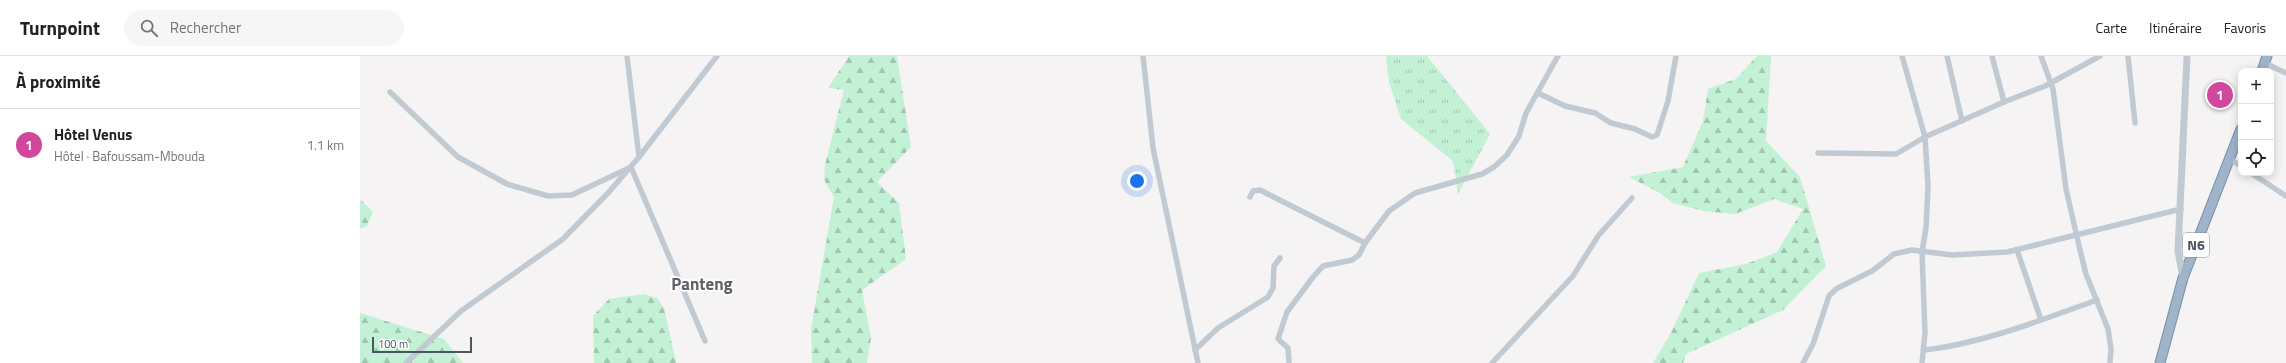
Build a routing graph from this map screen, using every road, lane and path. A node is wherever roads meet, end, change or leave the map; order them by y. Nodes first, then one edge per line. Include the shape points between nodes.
1 (627, 56) edge
2 (717, 56) edge
3 (1143, 56) edge
4 (1558, 56) edge
5 (1676, 56) edge
6 (1902, 56) edge
7 (1947, 56) edge
8 (1992, 56) edge
9 (2041, 56) edge
10 (2100, 56) edge
11 (2128, 56) edge
12 (2187, 56) edge
13 (2265, 63) edge
14 (2286, 73) edge
15 (2050, 82) junction
16 (390, 92) dead end
17 (1538, 93) junction
18 (2004, 102) junction
19 (1962, 121) junction
20 (2135, 123) dead end
21 (1925, 137) junction
22 (2238, 137) edge
23 (1818, 153) dead end
24 (639, 157) junction
25 (2230, 159) junction
26 (2238, 164) edge
27 (631, 167) junction
28 (2256, 176) edge
29 (2286, 196) edge
30 (1250, 197) dead end
31 (1632, 198) dead end
32 (2181, 209) junction
33 (2077, 235) junction
34 (1364, 243) junction
35 (2017, 250) junction
36 (1922, 252) junction
37 (1280, 258) dead end
38 (2183, 278) junction
39 (2097, 300) junction
40 (2041, 320) junction
41 (705, 341) dead end
42 (1195, 350) junction
43 (1925, 350) junction
44 (406, 363) edge
45 (1198, 363) edge
46 (1289, 363) edge
47 (1492, 363) edge
48 (1803, 363) edge
49 (1922, 363) edge
50 (2110, 363) edge
51 (2160, 363) edge

1 - 24 street
2 - 24 street
3 - 42 street via 1153,148
4 - 17 street
5 - 17 street via 1662,122 1657,135 1652,137 1635,129 1611,123 1595,113 1565,106
6 - 21 street
7 - 19 street
8 - 18 street
9 - 15 street
10 - 15 street
11 - 20 street
12 - 32 street
13 - 14 street
15 - 18 street via 2028,94
15 - 33 street via 2066,189
16 - 27 street via 458,157 507,184 548,196 572,195
17 - 34 street via 1526,113 1514,146 1500,162 1482,174 1429,188 1409,197 1390,211
18 - 19 street
19 - 21 street
21 - 23 street via 1896,154
21 - 36 street via 1928,186
22 - 25 highway, N6
24 - 27 street
25 - 26 street
25 - 38 highway, N6
27 - 41 street
27 - 44 street via 563,239 461,311
28 - 29 street
30 - 34 street via 1253,191 1260,190
31 - 47 street via 1598,236 1573,276
32 - 33 street
32 - 38 street via 2178,251
33 - 35 street
33 - 39 street via 2086,274
34 - 46 street via 1358,255 1352,260 1323,266 1295,299 1287,312 1278,339 1288,348
35 - 36 street via 1972,254
35 - 40 street
36 - 43 street
36 - 48 street via 1894,254 1872,271 1836,289 1826,302 1819,330
37 - 42 street via 1274,266 1273,288 1268,297 1218,328
38 - 51 highway, N6
39 - 40 street
39 - 50 street via 2108,329
40 - 43 street via 1960,345
42 - 45 street
43 - 49 street

